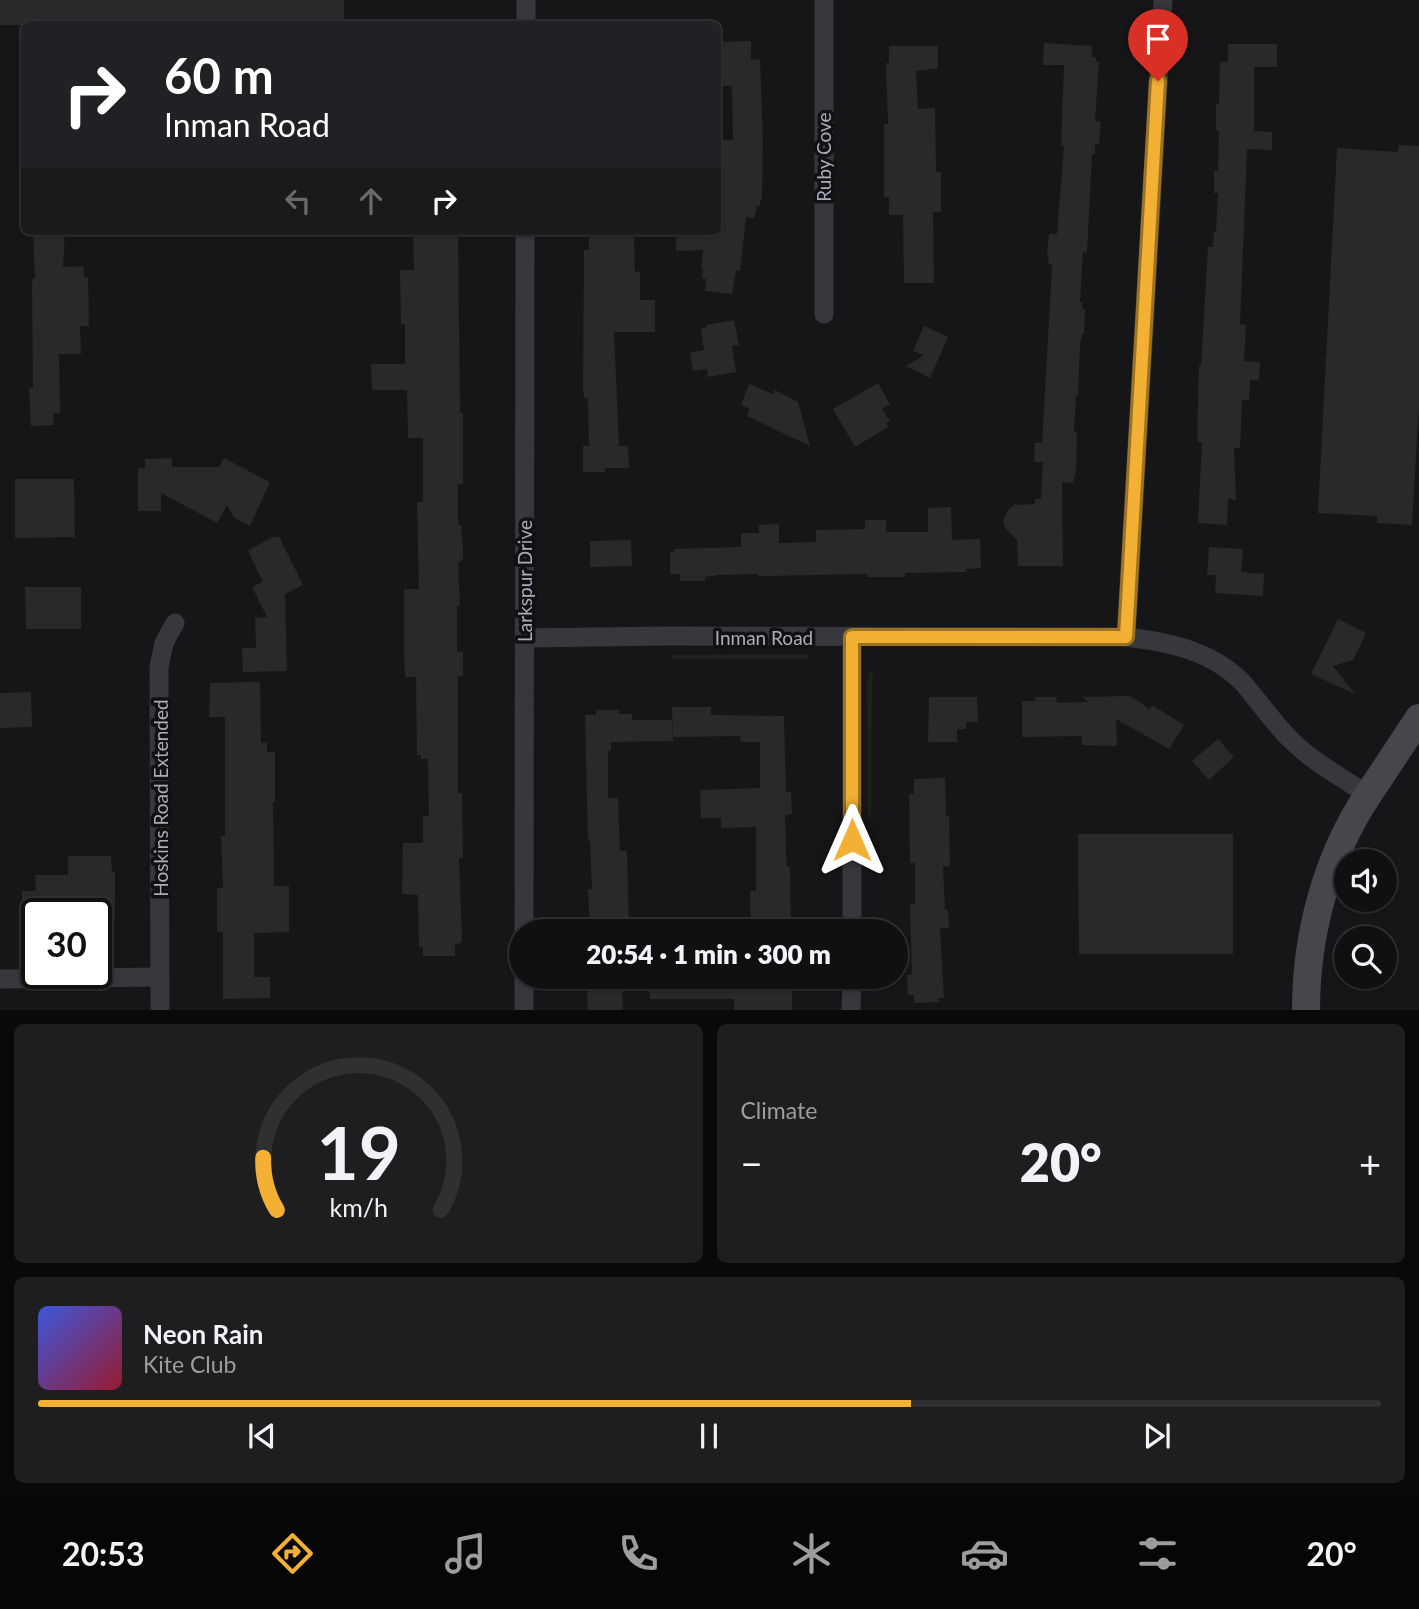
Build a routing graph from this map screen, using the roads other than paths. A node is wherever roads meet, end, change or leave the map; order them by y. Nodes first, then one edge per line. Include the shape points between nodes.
1 (526, 0) edge
2 (824, 0) edge
3 (1163, 0) edge
4 (526, 21) edge
5 (525, 235) edge
6 (824, 314) dead end
7 (175, 623) dead end
8 (852, 637) junction
9 (1126, 637) junction
10 (524, 639) junction
11 (1419, 718) edge
12 (1367, 795) junction
13 (524, 919) edge
14 (852, 919) edge
15 (160, 977) junction
16 (0, 979) edge
17 (524, 989) edge
18 (852, 989) edge
19 (160, 1010) edge
20 (524, 1010) edge
21 (852, 1010) edge
22 (1306, 1010) edge

1 - 4 street
2 - 6 street, Ruby Cove
3 - 9 street
5 - 10 street, Larkspur Drive
7 - 15 street, Hoskins Road Extended via 164,643 159,667
8 - 9 street, Inman Road
8 - 10 street, Inman Road
8 - 14 street
9 - 12 street, Inman Road via 1189,649 1222,666 1242,682 1289,739
10 - 13 street, Larkspur Drive
11 - 12 main road
12 - 22 main road via 1325,884 1312,935
15 - 16 street
15 - 19 street, Hoskins Road Extended
17 - 20 street
18 - 21 street

